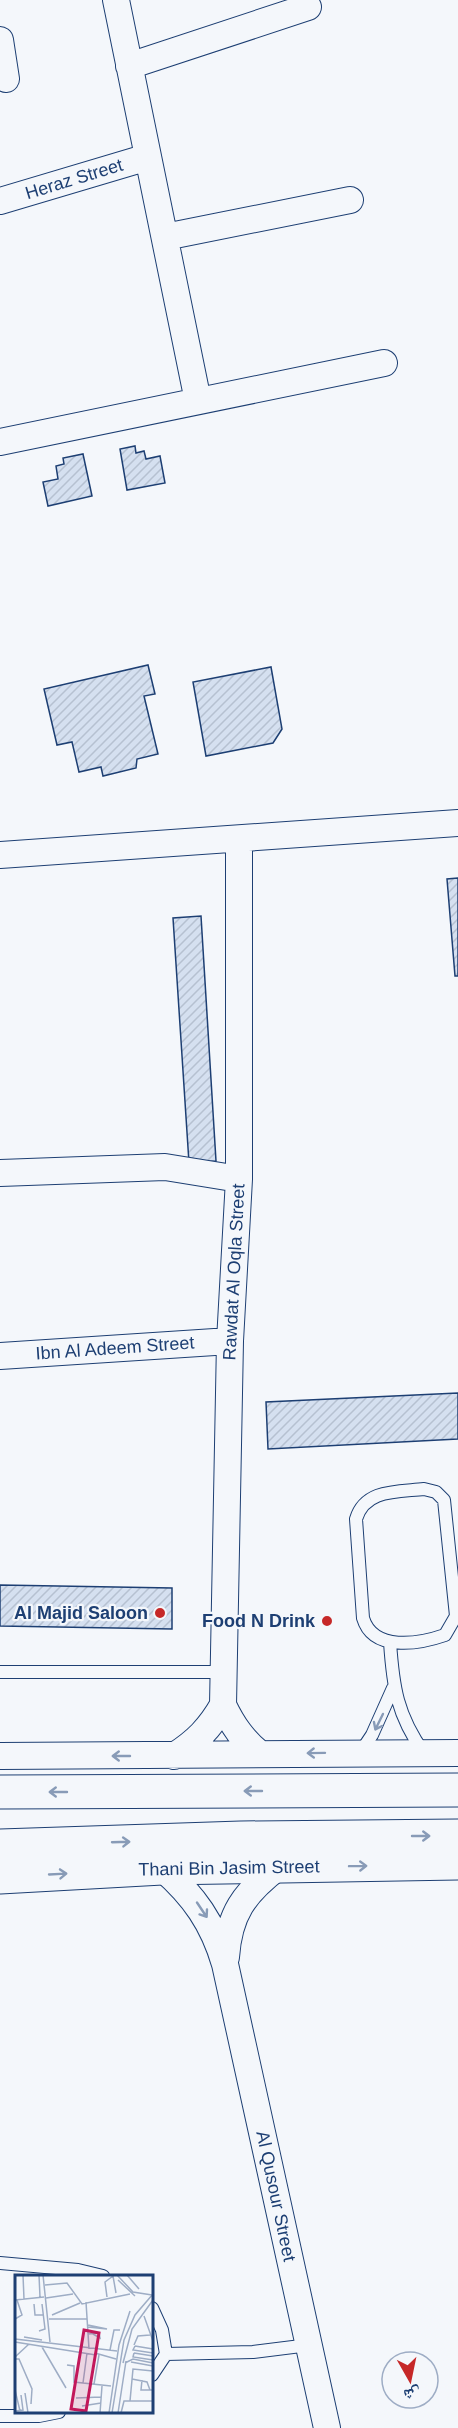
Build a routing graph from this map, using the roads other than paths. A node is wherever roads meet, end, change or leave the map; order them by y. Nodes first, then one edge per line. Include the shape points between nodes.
1 (116, 0) edge
2 (308, 7) dead end
3 (0, 40) edge
4 (129, 66) junction
5 (6, 79) dead end
6 (148, 157) junction
7 (0, 201) edge
8 (350, 201) dead end
9 (165, 237) junction
10 (384, 363) dead end
11 (198, 401) junction
12 (0, 442) edge
13 (458, 823) edge
14 (239, 839) junction
15 (0, 855) edge
16 (0, 1173) edge
17 (239, 1179) junction
18 (231, 1341) junction
19 (0, 1356) edge
20 (390, 1642) junction
21 (0, 1672) edge
22 (224, 1672) junction
23 (393, 1688) junction
24 (223, 1705) junction
25 (360, 1753) junction
26 (424, 1753) junction
27 (458, 1753) edge
28 (260, 1754) junction
29 (0, 1756) edge
30 (174, 1756) junction
31 (458, 1790) edge
32 (0, 1792) edge
33 (458, 1836) edge
34 (0, 1846) edge
35 (458, 1863) edge
36 (162, 1868) junction
37 (278, 1868) junction
38 (0, 1877) edge
39 (225, 1964) junction
40 (0, 2263) edge
41 (97, 2275) edge
42 (153, 2310) edge
43 (309, 2345) junction
44 (166, 2354) junction
45 (153, 2374) edge
46 (54, 2413) edge
47 (0, 2416) edge
48 (327, 2428) edge

1 - 4 street
2 - 4 street
3 - 5 street
4 - 6 street
6 - 7 street, Heraz Street
6 - 9 street
8 - 9 street
9 - 11 street
10 - 11 street
11 - 12 street
13 - 14 street
14 - 15 street
14 - 17 street, Rawdat Al Oqla Street
16 - 17 street via 165,1167
17 - 18 street, Rawdat Al Oqla Street
18 - 19 street, Ibn Al Adeem Street
18 - 22 street, Rawdat Al Oqla Street
20 - 20 lane via 366,1631 356,1519 360,1507 370,1497 424,1488 444,1500 456,1616 445,1635 430,1640
20 - 23 lane
21 - 22 lane
22 - 24 street, Rawdat Al Oqla Street
23 -> 25 lane
23 - 26 lane via 400,1711
24 - 28 street via 244,1741
24 - 30 street via 211,1726
25 - 26 street
25 -> 28 street
26 - 27 street
28 - 30 street
30 -> 29 street
31 -> 32 main road
34 -> 33 main road via 252,1837
37 -> 35 main road, Thani Bin Jasim Street
36 - 37 main road, Thani Bin Jasim Street
38 -> 36 main road, Thani Bin Jasim Street
36 -> 39 street, Al Qusour Street via 203,1910 217,1935
37 - 39 street, Al Qusour Street via 255,1885 238,1908 228,1935
39 - 43 street, Al Qusour Street
40 - 41 lane
42 - 44 lane
43 - 44 lane via 253,2352
43 - 48 street, Al Qusour Street
44 - 45 lane
46 - 47 lane

